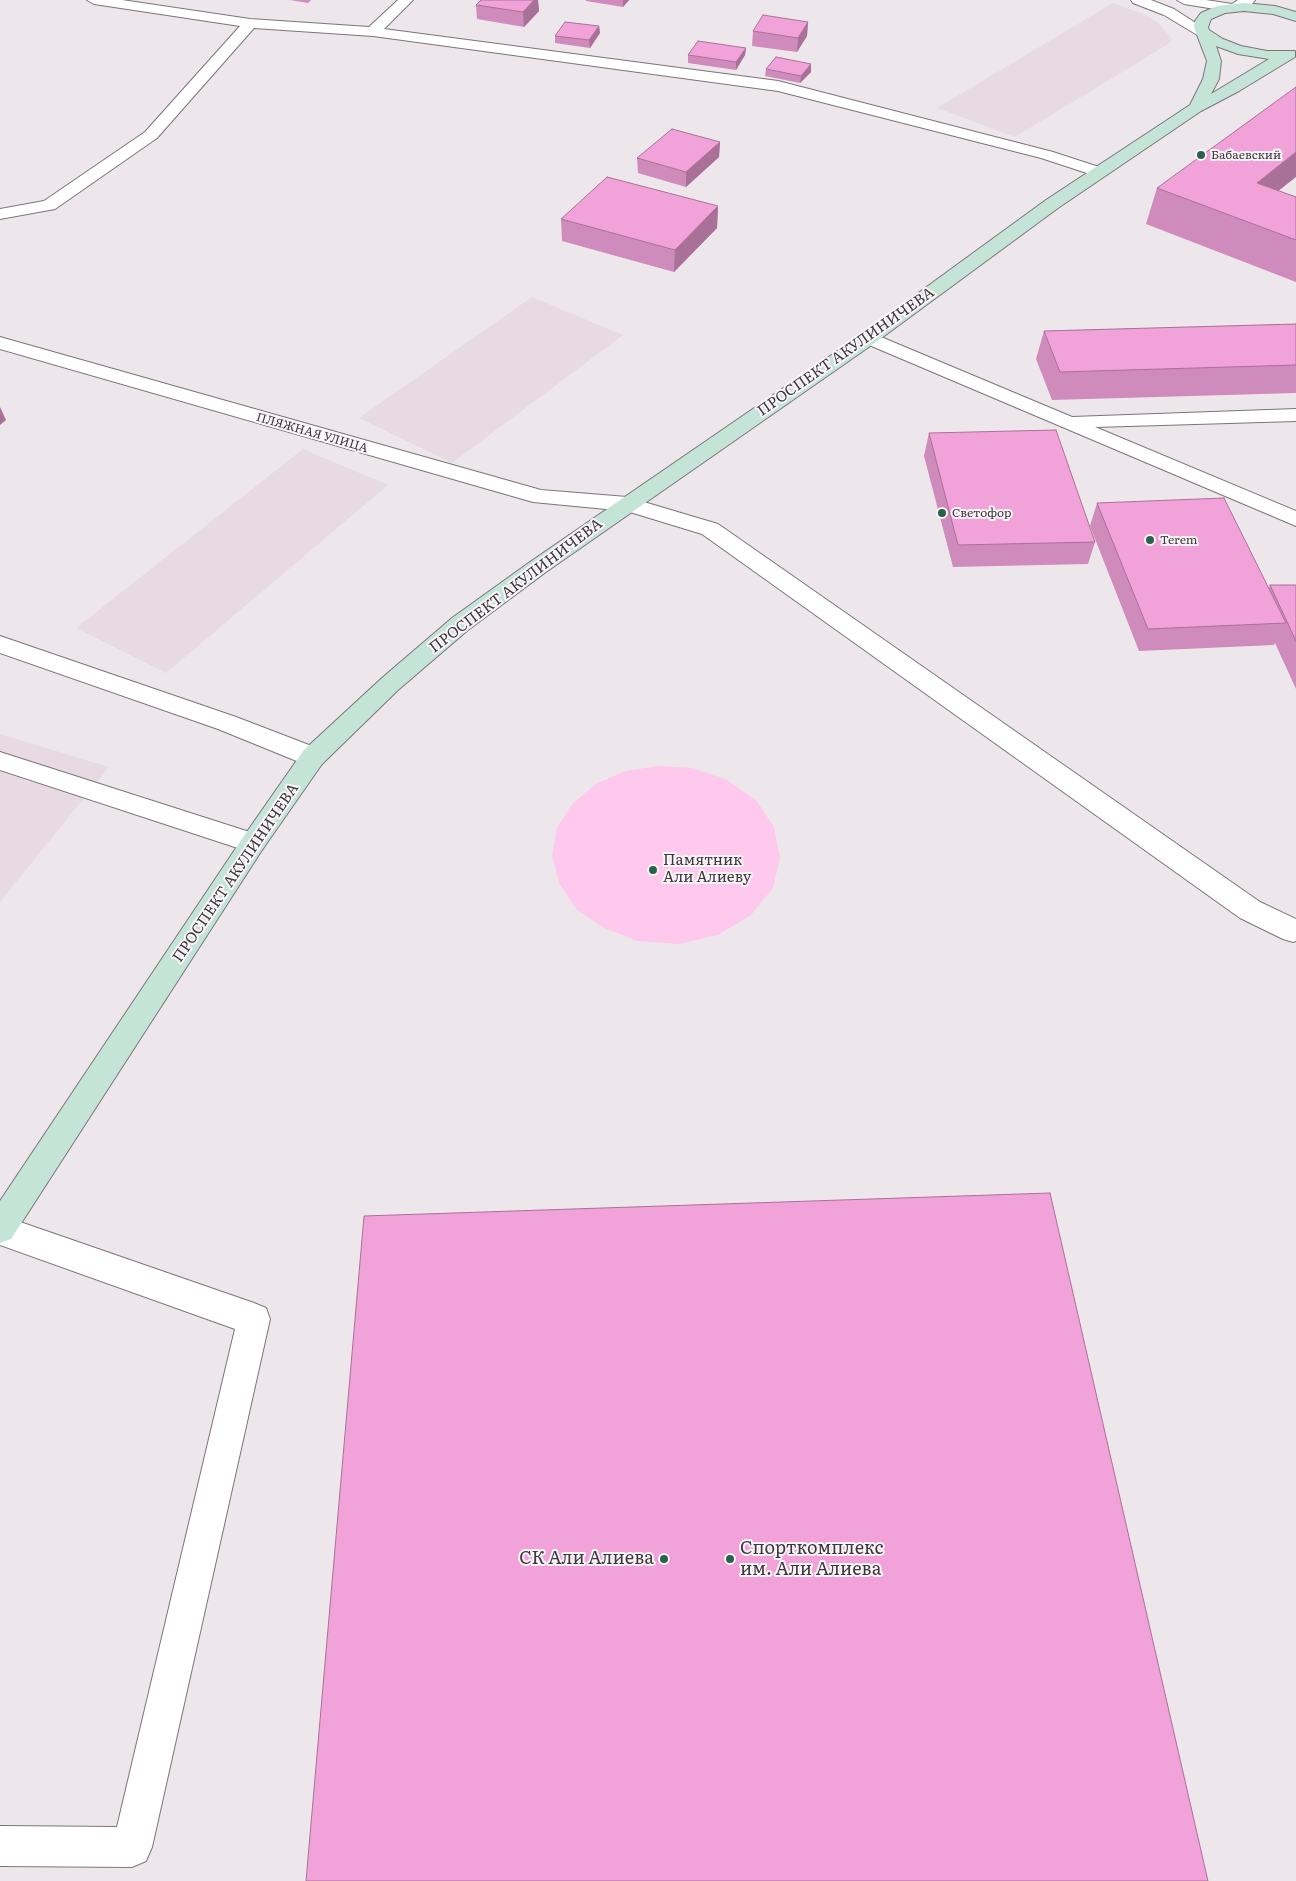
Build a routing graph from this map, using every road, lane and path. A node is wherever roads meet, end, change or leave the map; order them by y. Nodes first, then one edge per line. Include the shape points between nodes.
1 (94, 0) edge
2 (406, 0) edge
3 (1138, 0) edge
4 (1184, 0) edge
5 (1288, 0) edge
6 (1242, 5) edge
7 (1296, 17) edge
8 (250, 22) junction
9 (373, 32) junction
10 (1204, 33) junction
11 (1293, 54) edge
12 (1196, 108) junction
13 (1099, 172) junction
14 (0, 214) edge
15 (869, 338) junction
16 (0, 344) edge
17 (1296, 415) edge
18 (1070, 422) junction
19 (627, 504) junction
20 (1296, 519) edge
21 (0, 644) edge
22 (313, 757) junction
23 (0, 762) edge
24 (253, 843) junction
25 (1296, 930) edge
26 (0, 1229) edge
27 (0, 1846) edge

1 - 8 street
2 - 9 street
3 - 10 street via 1169,12
4 - 6 street via 1220,7
5 - 6 main road
6 - 7 main road
6 - 10 main road via 1206,16 1201,27
8 - 9 street
8 - 14 street via 151,135 49,205
9 - 13 street via 778,86 1047,155
10 - 11 main road via 1238,50 1266,55
10 - 12 main road via 1214,61 1211,80
11 - 12 main road, ПРОСПЕКТ АКУЛИНИЧЕВА
12 - 13 main road, ПРОСПЕКТ АКУЛИНИЧЕВА
13 - 15 main road, ПРОСПЕКТ АКУЛИНИЧЕВА
15 - 18 street
15 - 19 main road, ПРОСПЕКТ АКУЛИНИЧЕВА
16 - 19 street, ПЛЯЖНАЯ УЛИЦА via 530,494
17 - 18 street
18 - 20 street
19 - 22 main road, ПРОСПЕКТ АКУЛИНИЧЕВА via 460,624
19 - 25 street, ПЛЯЖНАЯ УЛИЦА via 710,528 1250,910 1292,931
21 - 22 street via 227,723
22 - 24 main road, ПРОСПЕКТ АКУЛИНИЧЕВА
23 - 24 street
24 - 26 main road, ПРОСПЕКТ АКУЛИНИЧЕВА
26 - 27 street via 254,1320 132,1847

